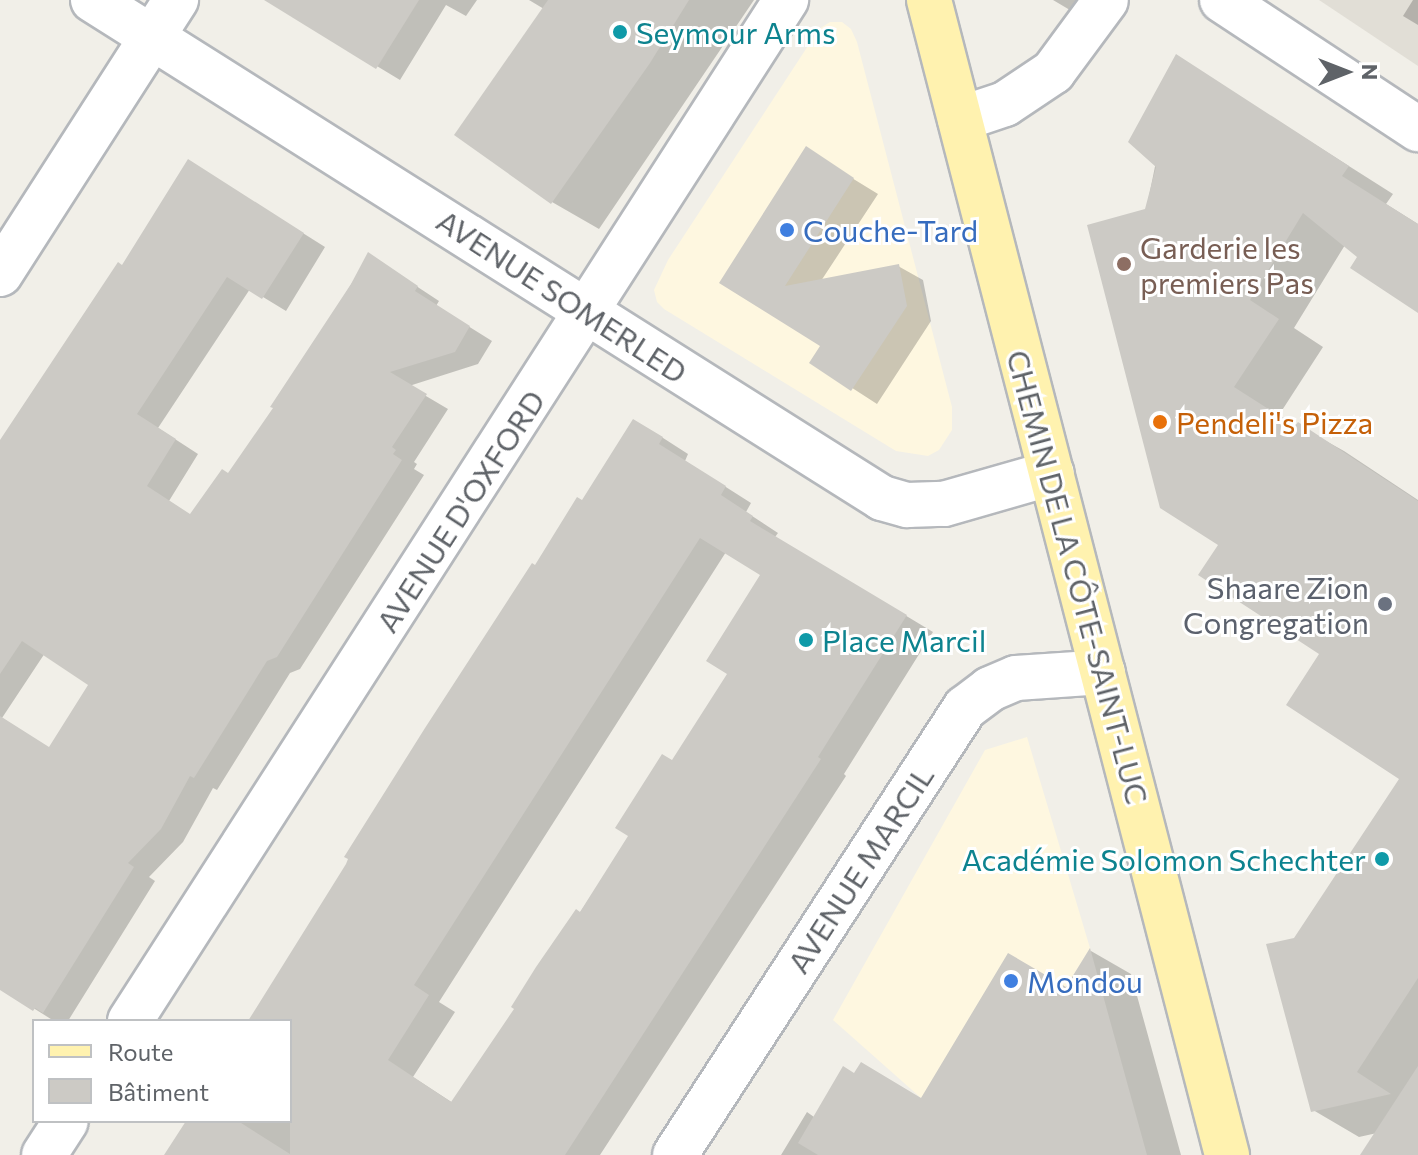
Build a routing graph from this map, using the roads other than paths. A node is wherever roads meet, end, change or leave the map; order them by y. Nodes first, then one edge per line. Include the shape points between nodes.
1 (93, 0) edge
2 (176, 0) edge
3 (786, 0) edge
4 (929, 0) edge
5 (1106, 0) edge
6 (1222, 0) edge
7 (152, 37) junction
8 (960, 119) junction
9 (1418, 129) edge
10 (0, 274) edge
11 (589, 312) junction
12 (1052, 473) junction
13 (1103, 672) junction
14 (131, 1019) edge
15 (65, 1123) edge
16 (44, 1155) edge
17 (675, 1155) edge
18 (1227, 1155) edge

1 - 7 street, AVENUE SOMERLED
2 - 7 street
3 - 11 street, AVENUE D'OXFORD
4 - 8 main road, CHEMIN DE LA CÔTE-SAINT-LUC
5 - 8 street via 1053,72 1005,104
6 - 9 street
7 - 10 street
7 - 11 street, AVENUE SOMERLED
8 - 12 main road, CHEMIN DE LA CÔTE-SAINT-LUC
11 - 12 street, AVENUE SOMERLED via 882,498 907,505 944,504
11 - 14 street, AVENUE D'OXFORD
12 - 13 main road, CHEMIN DE LA CÔTE-SAINT-LUC
13 - 17 street, AVENUE MARCIL via 1016,678 965,708
13 - 18 main road, CHEMIN DE LA CÔTE-SAINT-LUC
15 - 16 street

